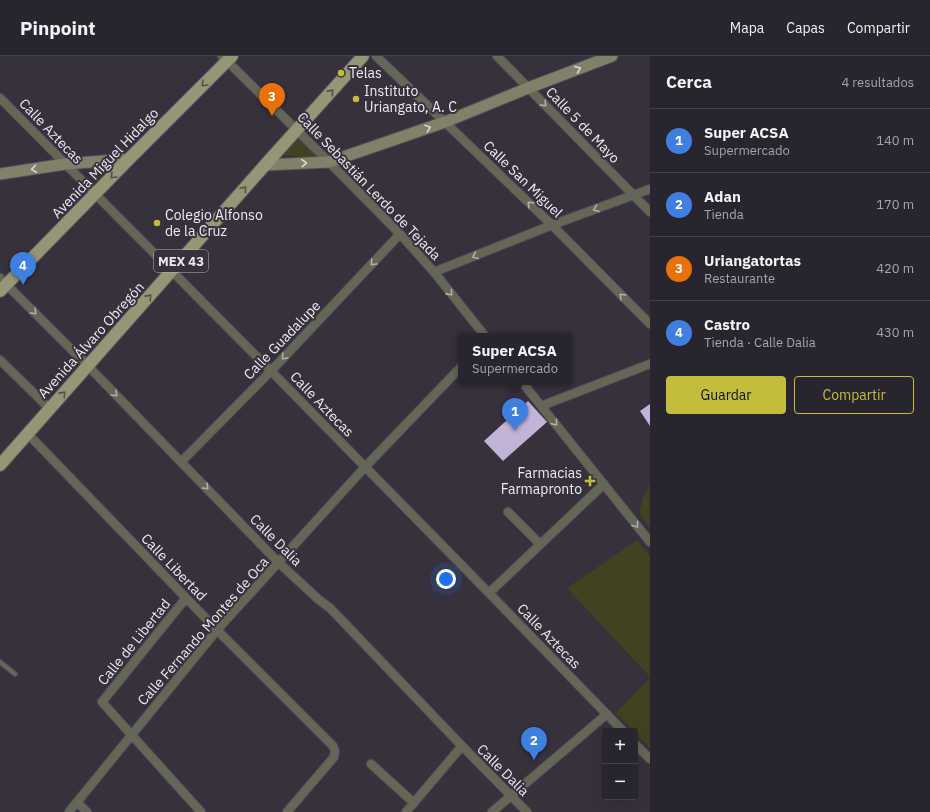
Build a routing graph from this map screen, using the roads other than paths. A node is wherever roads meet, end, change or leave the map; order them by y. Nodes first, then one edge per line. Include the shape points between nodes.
1 (363, 56) edge
2 (376, 56) edge
3 (497, 56) edge
4 (612, 56) edge
5 (227, 58) edge
6 (528, 88) junction
7 (0, 98) edge
8 (445, 122) junction
9 (297, 130) junction
10 (129, 159) junction
11 (328, 162) junction
12 (65, 164) junction
13 (265, 165) junction
14 (0, 174) edge
15 (650, 188) edge
16 (95, 194) junction
17 (633, 195) junction
18 (650, 212) edge
19 (552, 225) junction
20 (400, 234) junction
21 (172, 271) junction
22 (434, 272) junction
23 (2, 285) edge
24 (650, 324) edge
25 (483, 333) edge
26 (1, 364) edge
27 (650, 364) edge
28 (88, 366) junction
29 (458, 370) edge
30 (271, 371) junction
31 (524, 385) edge
32 (541, 406) junction
33 (50, 409) junction
34 (28, 434) junction
35 (181, 462) junction
36 (0, 465) edge
37 (365, 467) junction
38 (604, 484) junction
39 (508, 512) dead end
40 (650, 542) edge
41 (540, 544) junction
42 (278, 562) junction
43 (489, 593) junction
44 (186, 598) junction
45 (217, 630) junction
46 (0, 662) edge
47 (15, 674) dead end
48 (607, 714) junction
49 (620, 728) edge
50 (131, 736) junction
51 (462, 746) junction
52 (638, 747) edge
53 (650, 759) edge
54 (371, 764) dead end
55 (510, 796) junction
56 (78, 802) junction
57 (414, 803) junction
58 (69, 812) edge
59 (87, 812) edge
60 (200, 812) edge
61 (287, 812) edge
62 (406, 812) edge
63 (492, 812) edge
64 (527, 812) edge

9 -> 1 main road, Avenida Álvaro Obregón / MEX 43
2 - 8 street, Calle San Miguel
3 - 6 street, Calle 5 de Mayo
6 -> 4 street
5 - 9 street, Calle Sebastián Lerdo de Tejada
5 -> 10 main road, Avenida Miguel Hidalgo
6 - 8 street
6 -> 17 street, Calle 5 de Mayo
7 - 12 street, Calle Aztecas
11 -> 8 street
19 -> 8 street, Calle San Miguel
9 - 11 street, Calle Sebastián Lerdo de Tejada
9 - 13 main road, Avenida Álvaro Obregón / MEX 43
10 - 12 street
10 -> 16 main road, Avenida Miguel Hidalgo
13 -> 11 street
11 - 20 street, Calle Sebastián Lerdo de Tejada
12 -> 14 street
12 - 16 street, Calle Aztecas
21 -> 13 main road, Avenida Álvaro Obregón / MEX 43
15 - 17 street
16 - 21 street, Calle Aztecas
16 - 23 main road, Avenida Miguel Hidalgo
17 - 18 street, Calle 5 de Mayo
17 -> 19 street
19 -> 22 street
24 -> 19 street, Calle San Miguel
20 - 22 street, Calle Sebastián Lerdo de Tejada
20 -> 30 street, Calle Guadalupe
28 -> 21 main road, Avenida Álvaro Obregón / MEX 43
21 - 30 street, Calle Aztecas
22 -> 25 street, Calle Sebastián Lerdo de Tejada
23 -> 28 street, Calle Dalia
26 - 33 street
27 - 32 street
33 -> 28 main road, Avenida Álvaro Obregón / MEX 43
28 -> 35 street, Calle Dalia
29 - 37 street, Calle Fernando Montes de Oca
30 - 35 street, Calle Guadalupe
30 - 37 street, Calle Aztecas
31 - 32 street
32 -> 38 street
33 - 34 main road, Avenida Álvaro Obregón / MEX 43
34 - 36 main road, Avenida Álvaro Obregón / MEX 43
34 - 44 street, Calle Libertad
35 -> 42 street, Calle Dalia
37 - 42 street, Calle Fernando Montes de Oca
37 - 43 street, Calle Aztecas
38 -> 40 street
38 - 41 street
39 - 41 street
41 - 43 street
42 - 45 street, Calle Fernando Montes de Oca
42 - 51 street, Calle Dalia via 330,608
43 - 48 street, Calle Aztecas
44 - 45 street, Calle Libertad
44 - 50 street, Calle de Libertad via 102,702
45 - 50 street, Calle Fernando Montes de Oca
45 - 61 street, Calle Libertad via 333,746 335,751 334,757
46 - 47 lane
48 - 49 street, Calle Aztecas
48 - 55 street
50 - 56 street, Calle Fernando Montes de Oca
50 - 60 street
51 - 55 street, Calle Dalia
51 - 57 street
52 - 53 street
54 - 57 street
55 - 63 street
55 - 64 street, Calle Dalia
56 - 58 street, Calle Fernando Montes de Oca
56 - 59 street
57 - 62 street

